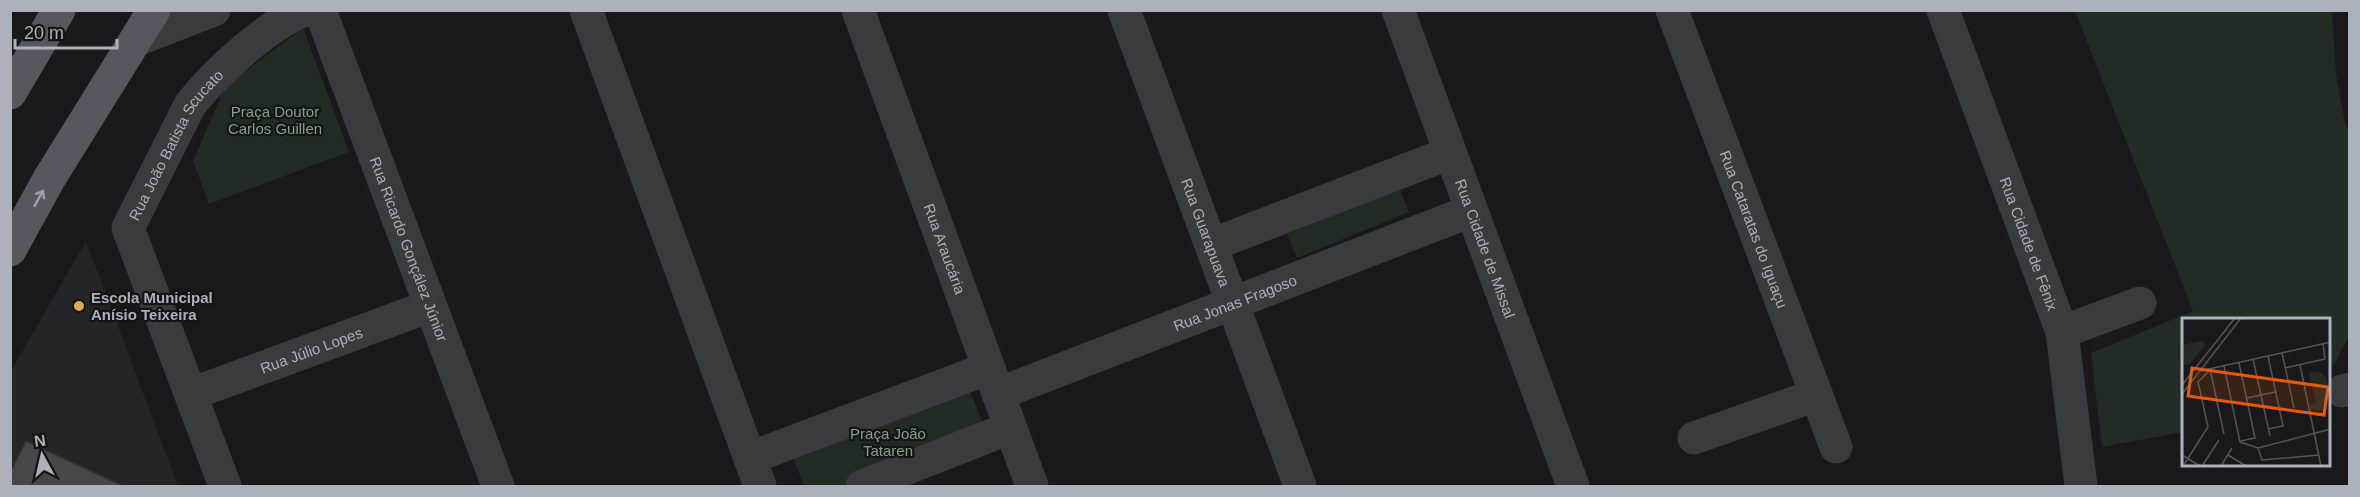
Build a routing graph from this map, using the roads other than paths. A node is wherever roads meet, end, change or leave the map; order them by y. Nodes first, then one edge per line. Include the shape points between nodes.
1 (59, 10) edge
2 (154, 10) edge
3 (214, 10) edge
4 (305, 10) edge
5 (320, 10) edge
6 (586, 10) edge
7 (858, 10) edge
8 (1124, 10) edge
9 (1398, 10) edge
10 (1672, 10) edge
11 (1943, 10) edge
12 (137, 40) junction
13 (10, 93) edge
14 (1450, 153) junction
15 (1471, 211) junction
16 (1211, 245) junction
17 (10, 250) edge
18 (1232, 303) junction
19 (2140, 303) dead end
20 (430, 306) junction
21 (2062, 332) junction
22 (993, 381) junction
23 (191, 394) junction
24 (1816, 394) junction
25 (1011, 428) junction
26 (1695, 438) dead end
27 (1836, 447) dead end
28 (755, 472) edge
29 (225, 486) edge
30 (498, 486) edge
31 (862, 486) edge
32 (1032, 486) edge
33 (1300, 486) edge
34 (1573, 486) edge
35 (2081, 486) edge

1 - 13 main road
2 - 12 main road
3 - 12 street
4 - 23 street, Rua João Batista Scucato via 286,18 204,87 190,105 128,228
5 - 20 street, Rua Ricardo Gonçález Júnior
6 - 28 street
7 - 22 street, Rua Araucária
8 - 16 street, Rua Guarapuava
9 - 14 street, Rua Cidade de Missal
10 - 24 street, Rua Cataratas do Iguaçu
11 - 21 street, Rua Cidade de Fênix
17 -> 12 main road via 49,179
14 - 15 street, Rua Cidade de Missal
14 - 16 street
15 - 18 street, Rua Jonas Fragoso
15 - 34 street, Rua Cidade de Missal
16 - 18 street, Rua Guarapuava
18 - 22 street, Rua Jonas Fragoso
18 - 33 street, Rua Guarapuava
19 - 21 street
20 - 23 street, Rua Júlio Lopes
20 - 30 street, Rua Ricardo Gonçález Júnior
21 - 35 street, Rua Cidade de Fênix
22 - 25 street, Rua Araucária
22 - 28 street, Rua Jonas Fragoso
23 - 29 street, Rua João Batista Scucato
24 - 26 street
24 - 27 street, Rua Cataratas do Iguaçu
25 - 31 street
25 - 32 street, Rua Araucária

